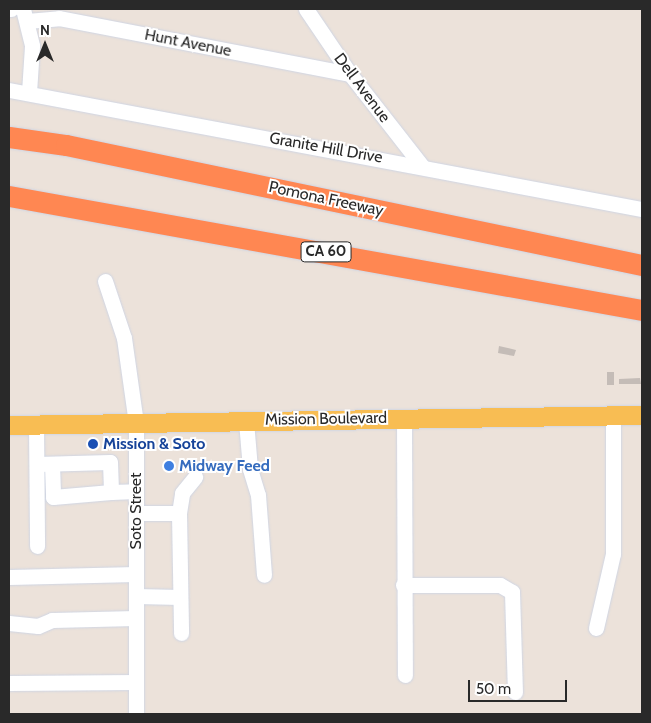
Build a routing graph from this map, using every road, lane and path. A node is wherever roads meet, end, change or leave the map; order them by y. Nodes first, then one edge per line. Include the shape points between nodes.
1 (306, 9) edge
2 (25, 15) edge
3 (350, 74) junction
4 (9, 90) edge
5 (29, 93) junction
6 (9, 137) edge
7 (422, 166) junction
8 (9, 196) edge
9 (57, 202) junction
10 (9, 205) edge
11 (642, 209) edge
12 (577, 251) junction
13 (642, 259) edge
14 (642, 265) edge
15 (105, 281) dead end
16 (642, 310) edge
17 (613, 414) junction
18 (642, 415) edge
19 (404, 417) junction
20 (246, 421) junction
21 (136, 423) junction
22 (36, 424) junction
23 (9, 425) edge
24 (44, 464) junction
25 (195, 477) dead end
26 (136, 491) junction
27 (111, 492) junction
28 (136, 513) junction
29 (179, 513) junction
30 (37, 546) dead end
31 (136, 574) junction
32 (264, 575) dead end
33 (9, 578) edge
34 (403, 585) junction
35 (136, 596) junction
36 (180, 597) junction
37 (136, 618) junction
38 (9, 623) edge
39 (596, 628) dead end
40 (180, 633) dead end
41 (405, 675) dead end
42 (136, 682) junction
43 (9, 683) edge
44 (514, 692) dead end
45 (136, 714) edge

1 - 3 street, Dell Avenue
2 - 3 street, Hunt Avenue via 59,18
2 - 5 street via 32,46
3 - 7 street, Dell Avenue
4 - 5 street, Granite Hill Drive
5 - 7 street, Granite Hill Drive
6 - 12 highway, Pomona Freeway via 66,145
7 - 11 street, Granite Hill Drive
8 - 9 highway, CA 60
9 - 10 highway
9 - 16 highway, CA 60
12 - 13 highway
12 - 14 highway, Pomona Freeway
15 - 21 street, Soto Street via 124,338
17 - 18 main road, Mission Boulevard
17 - 19 main road, Mission Boulevard
17 - 39 street via 613,554
19 - 20 main road, Mission Boulevard
19 - 34 street
20 - 21 main road, Mission Boulevard
20 - 32 street via 250,469 258,495
21 - 22 main road, Mission Boulevard
21 - 26 street, Soto Street
22 - 23 main road, Mission Boulevard
22 - 24 street
24 - 27 street via 53,497
24 - 27 street via 110,462
24 - 30 street
25 - 29 street via 182,492
26 - 27 street
26 - 28 street, Soto Street
28 - 29 street
28 - 31 street, Soto Street
29 - 36 street
31 - 33 street
31 - 35 street, Soto Street
34 - 41 street
34 - 44 street via 500,585 512,592
35 - 36 street
35 - 37 street, Soto Street
36 - 40 street
37 - 38 street via 52,620 38,626
37 - 42 street, Soto Street
42 - 43 street
42 - 45 street, Soto Street

